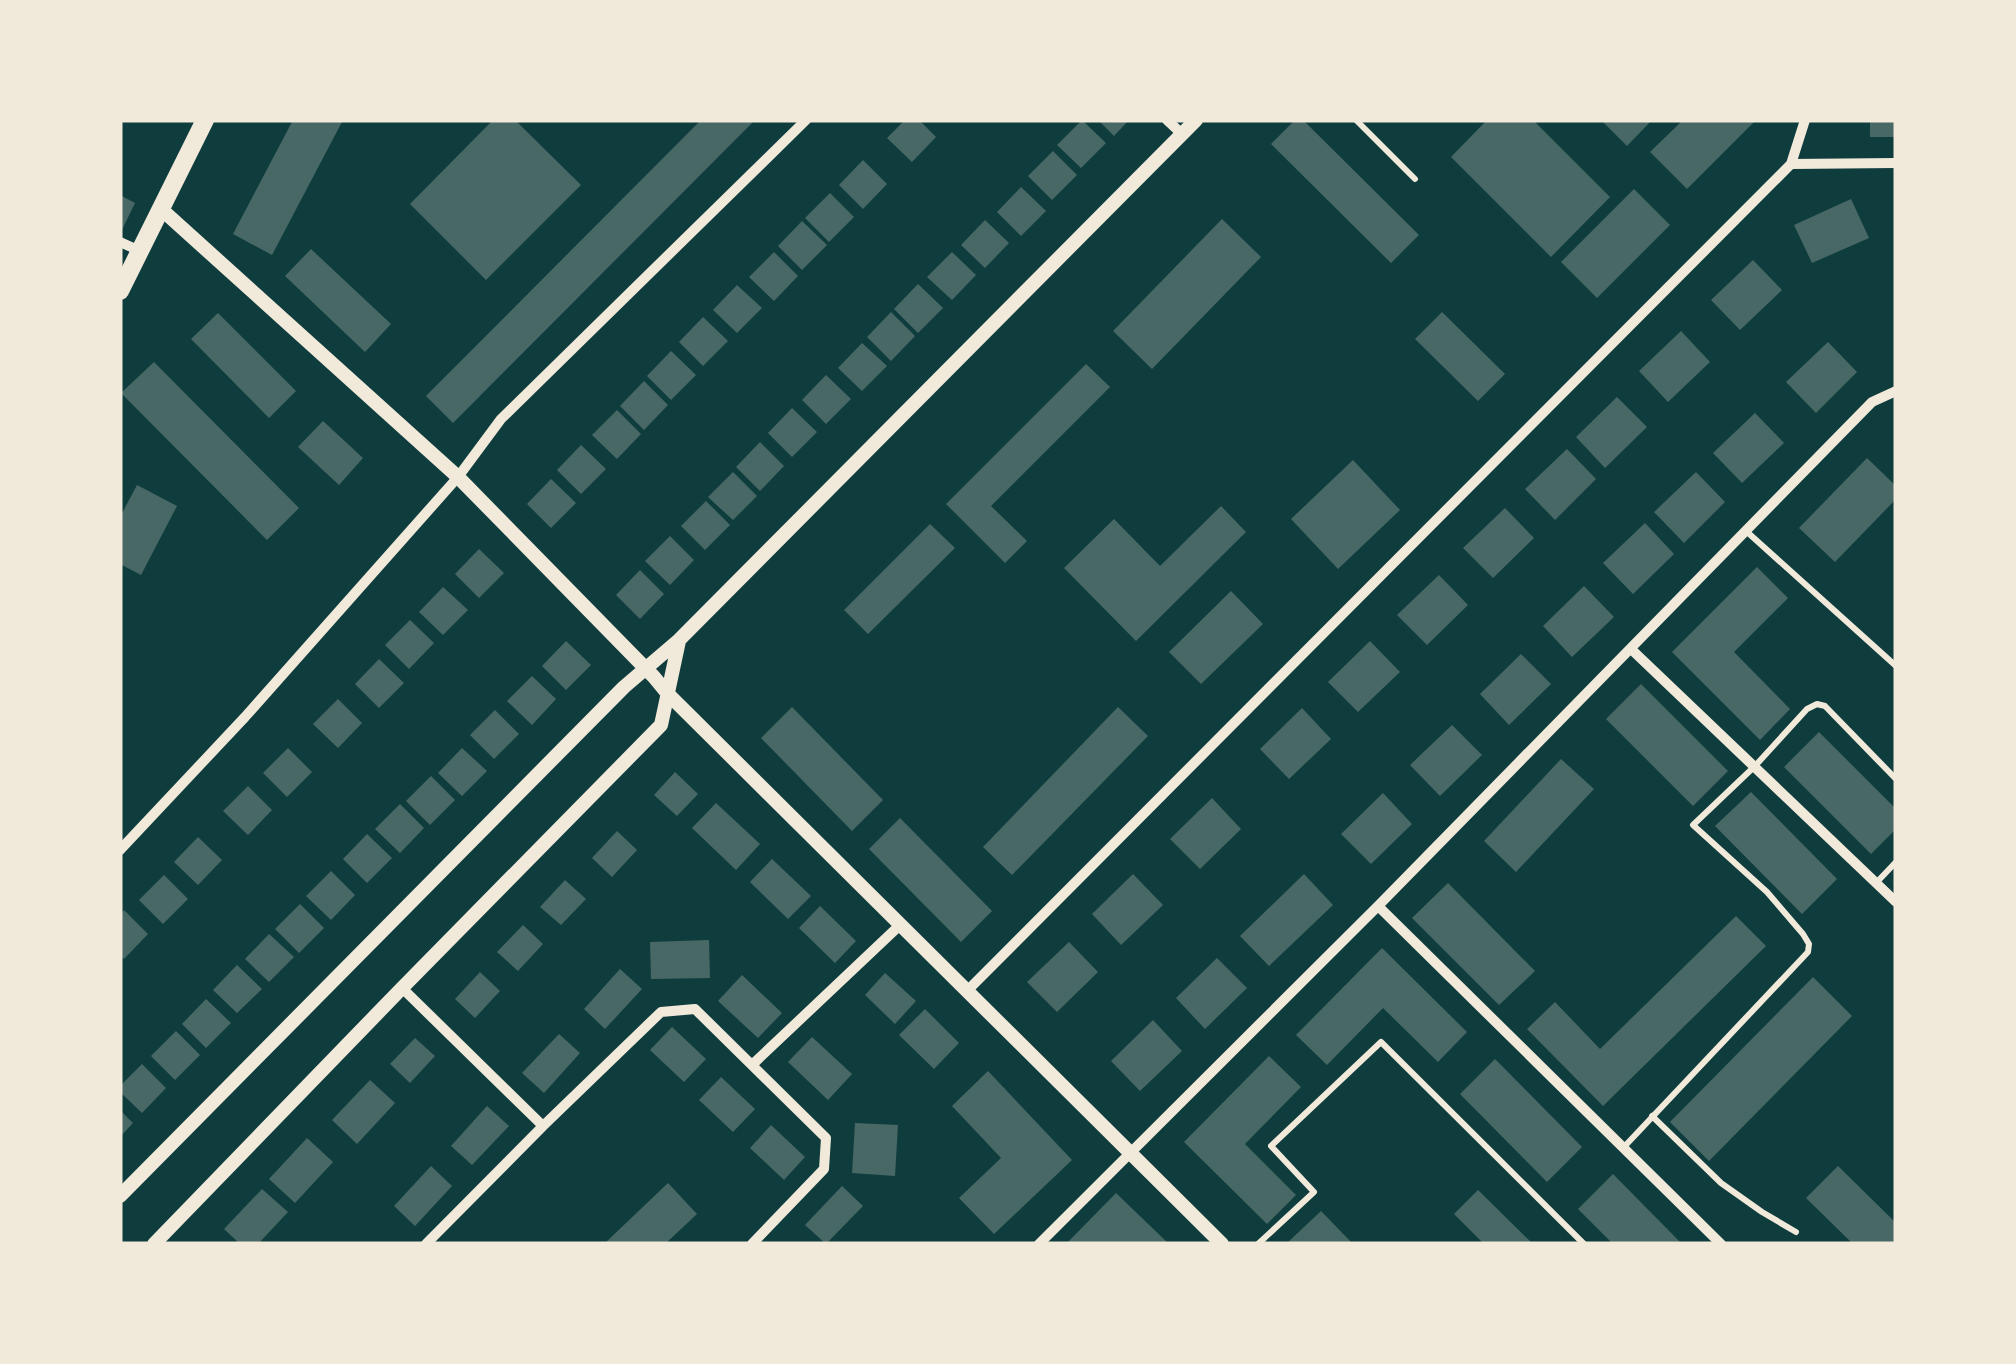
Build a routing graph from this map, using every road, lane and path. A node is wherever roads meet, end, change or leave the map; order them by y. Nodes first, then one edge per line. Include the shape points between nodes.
1 (205, 120) edge
2 (806, 120) edge
3 (1167, 120) edge
4 (1196, 120) edge
5 (1356, 120) edge
6 (1805, 120) edge
7 (1182, 134) junction
8 (1896, 163) edge
9 (1791, 164) junction
10 (1415, 178) dead end
11 (160, 208) junction
12 (120, 242) edge
13 (140, 251) junction
14 (120, 291) edge
15 (1896, 390) edge
16 (458, 477) junction
17 (1746, 531) junction
18 (679, 640) junction
19 (1631, 649) junction
20 (1896, 666) edge
21 (645, 668) junction
22 (668, 694) junction
23 (1756, 766) junction
24 (1896, 780) edge
25 (120, 850) edge
26 (1896, 862) edge
27 (1876, 883) junction
28 (1896, 902) edge
29 (1378, 906) junction
30 (900, 925) junction
31 (402, 988) junction
32 (966, 991) junction
33 (753, 1064) junction
34 (1652, 1116) junction
35 (543, 1126) junction
36 (1623, 1148) junction
37 (1130, 1152) junction
38 (120, 1196) edge
39 (1796, 1232) dead end
40 (154, 1244) edge
41 (426, 1244) edge
42 (752, 1244) edge
43 (1039, 1244) edge
44 (1222, 1244) edge
45 (1258, 1244) edge
46 (1584, 1244) edge
47 (1720, 1244) edge

1 - 11 main road
2 - 16 street via 501,420
3 - 7 street
4 - 7 street
5 - 10 lane
6 - 9 street
7 - 18 street
8 - 9 street
9 - 32 street
11 - 13 main road
11 - 16 street
12 - 13 street
13 - 14 main road
15 - 17 street via 1872,402
16 - 21 street
16 - 25 street
17 - 19 street
17 - 20 lane
18 - 21 street
18 - 22 street
19 - 23 street
19 - 29 street
21 - 22 street
21 - 38 street
22 - 30 street
22 - 31 street via 661,725
23 - 24 lane via 1817,704
23 - 27 street
23 - 34 lane via 1693,826 1766,892 1803,934 1808,952
26 - 27 lane
27 - 28 street
29 - 36 street
29 - 37 street
30 - 32 street
30 - 33 street
31 - 35 street
31 - 40 street
32 - 37 street
33 - 35 street via 695,1009 661,1012
33 - 42 street via 826,1138 824,1170
34 - 36 lane
34 - 39 lane via 1721,1183
35 - 41 street
36 - 47 street
37 - 43 street
37 - 44 street
45 - 46 lane via 1314,1192 1271,1146 1380,1042

